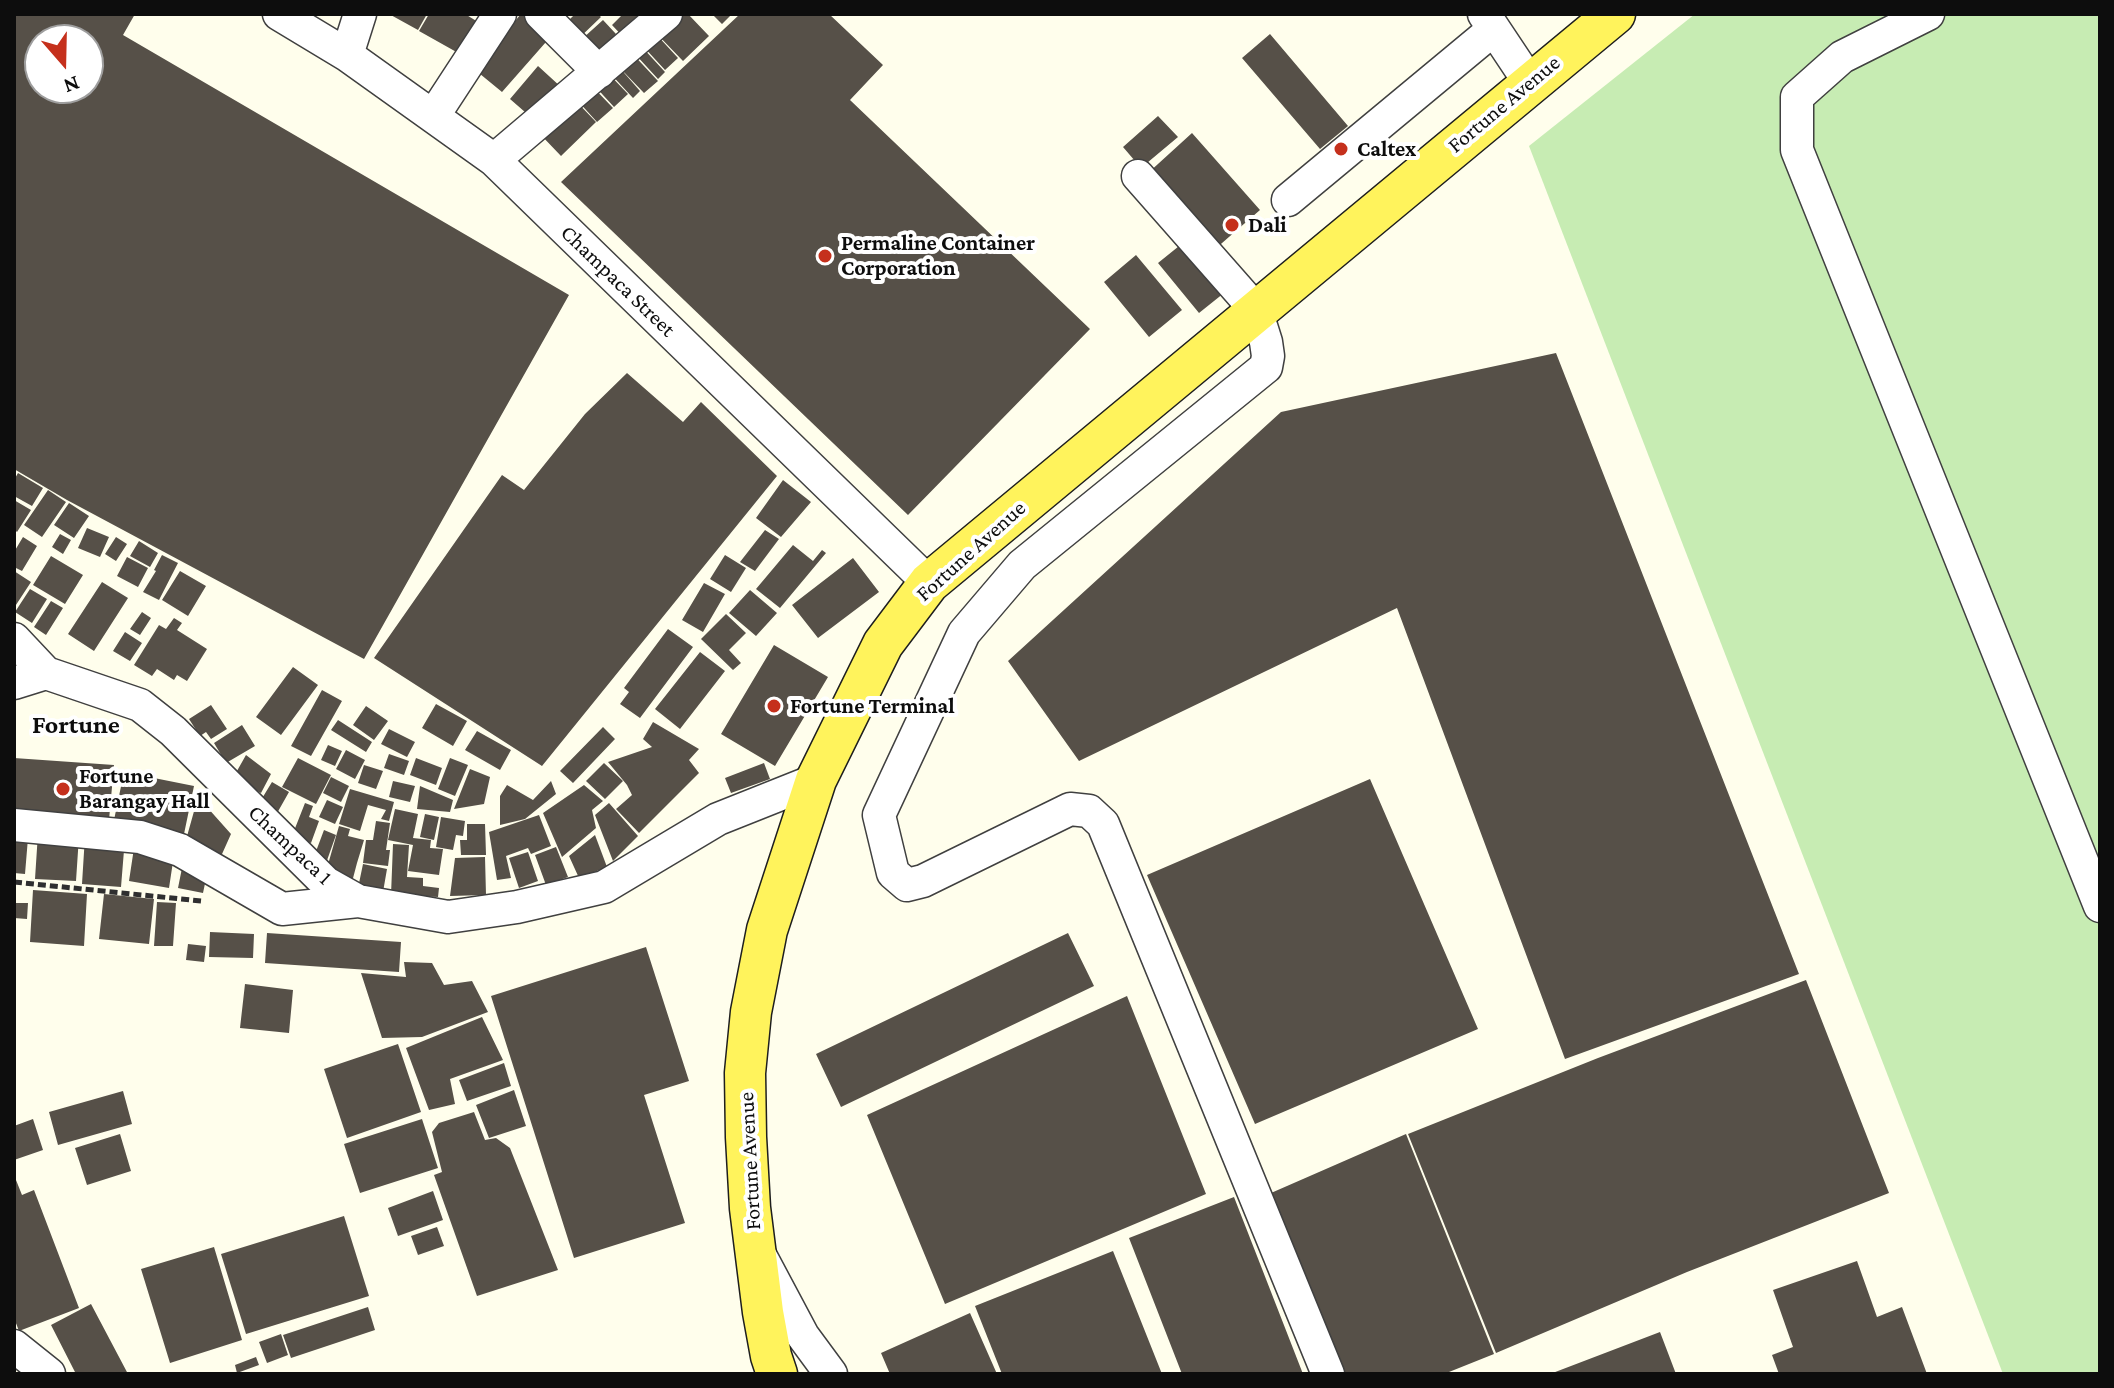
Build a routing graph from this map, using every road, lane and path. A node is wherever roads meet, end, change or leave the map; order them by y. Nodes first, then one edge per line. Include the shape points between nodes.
1 (279, 14) edge
2 (360, 14) edge
3 (500, 14) edge
4 (541, 14) edge
5 (1615, 14) edge
6 (1928, 14) edge
7 (659, 16) edge
8 (1489, 22) edge
9 (347, 55) junction
10 (599, 72) junction
11 (1530, 83) junction
12 (434, 115) junction
13 (494, 160) junction
14 (1138, 176) dead end
15 (1288, 200) dead end
16 (1256, 310) junction
17 (929, 583) junction
18 (14, 639) edge
19 (46, 673) junction
20 (14, 683) edge
21 (816, 780) junction
22 (14, 825) edge
23 (14, 882) edge
24 (205, 901) dead end
25 (358, 901) junction
26 (2100, 906) edge
27 (755, 1246) junction
28 (14, 1346) edge
29 (49, 1374) edge
30 (777, 1374) edge
31 (831, 1374) edge
32 (1328, 1374) edge

1 - 9 street, Champaca Street
2 - 9 street
3 - 12 street
4 - 10 street
5 - 11 main road, Fortune Avenue
6 - 26 street via 1842,57 1797,97 1797,150
7 - 10 street
8 - 11 street
8 - 15 street
9 - 12 street, Champaca Street
10 - 13 street
11 - 16 main road, Fortune Avenue
12 - 13 street, Champaca Street
13 - 17 street, Champaca Street
14 - 16 street
16 - 17 main road, Fortune Avenue
16 - 32 street via 1266,342 1266,367 1022,565 964,633 879,815 893,873 907,885 1070,809 1089,811 1103,824
17 - 21 main road, Fortune Avenue via 883,644
18 - 19 street
19 - 20 street
19 - 25 street, Champaca 1 via 140,705 173,731 326,883
21 - 25 street, Champaca 1 via 718,819 604,887 448,917
21 - 27 main road, Fortune Avenue via 767,930 751,1012 746,1137
22 - 25 street via 140,837 180,850 282,909
23 - 24 path
27 - 30 main road, Fortune Avenue
27 - 31 street via 803,1336
28 - 29 street

